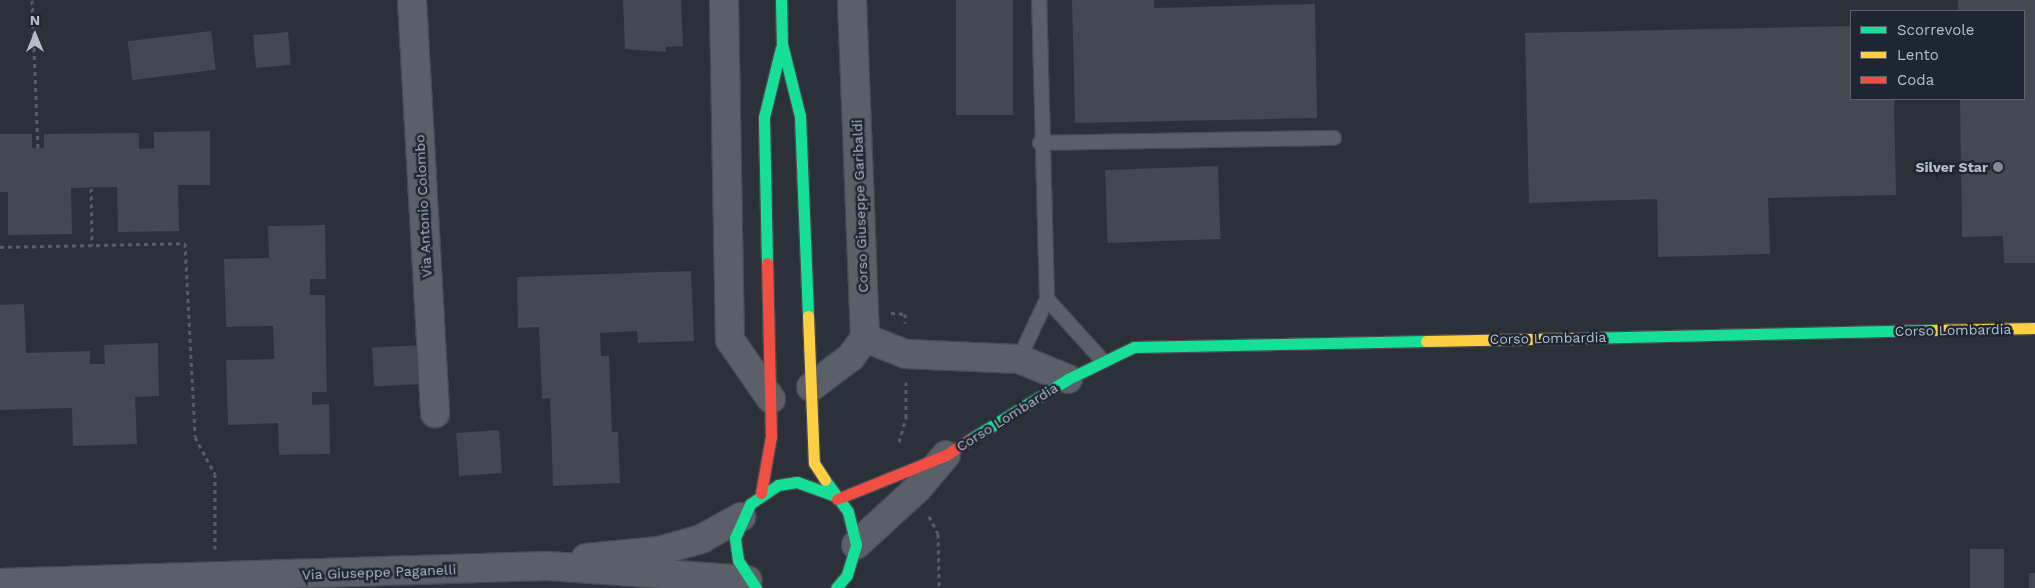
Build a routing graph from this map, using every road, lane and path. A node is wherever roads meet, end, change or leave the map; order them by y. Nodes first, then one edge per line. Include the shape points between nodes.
1 (32, 0) edge
2 (412, 0) edge
3 (724, 0) edge
4 (781, 0) edge
5 (852, 0) edge
6 (1039, 0) edge
7 (782, 44) junction
8 (1334, 138) dead end
9 (1040, 143) junction
10 (38, 148) dead end
11 (91, 188) dead end
12 (92, 245) junction
13 (0, 247) edge
14 (1047, 299) junction
15 (2035, 328) edge
16 (865, 338) junction
17 (1019, 359) junction
18 (1103, 361) junction
19 (1068, 378) junction
20 (811, 387) junction
21 (771, 399) junction
22 (434, 413) dead end
23 (946, 455) junction
24 (761, 493) junction
25 (835, 497) junction
26 (741, 517) junction
27 (856, 545) junction
28 (548, 566) junction
29 (215, 578) junction
30 (699, 582) edge
31 (0, 583) edge
32 (752, 584) edge
33 (836, 588) edge

1 - 10 path
2 - 22 street, Via Antonio Colombo
3 - 21 street via 730,340
4 - 7 street
5 - 16 street, Corso Giuseppe Garibaldi
6 - 9 lane
7 - 20 street via 800,116
7 - 21 street via 764,117
8 - 9 lane
9 - 14 lane
11 - 12 path
12 - 13 path
12 - 29 path via 185,243 195,437 215,474
14 - 17 lane
14 - 18 lane
15 - 18 street, Corso Lombardia via 1134,347
16 - 17 street, Corso Lombardia via 906,354
16 - 20 street via 851,357
17 - 19 street, Corso Lombardia
18 - 19 street, Corso Lombardia
19 - 23 street, Corso Lombardia
20 - 25 street via 814,463
21 - 24 street via 770,452
23 - 25 street, Corso Lombardia
23 - 27 street, Corso Lombardia via 918,488
24 - 25 street via 797,482
24 - 26 street
25 - 27 street via 851,520
26 - 28 street, Via Giuseppe Paganelli via 701,539 659,551 601,555
26 - 32 street via 737,553
27 - 33 street via 847,575
28 - 29 street, Via Giuseppe Paganelli
28 - 30 street, Via Giuseppe Paganelli
29 - 31 street, Via Giuseppe Paganelli
30 - 32 street, Via Giuseppe Paganelli

